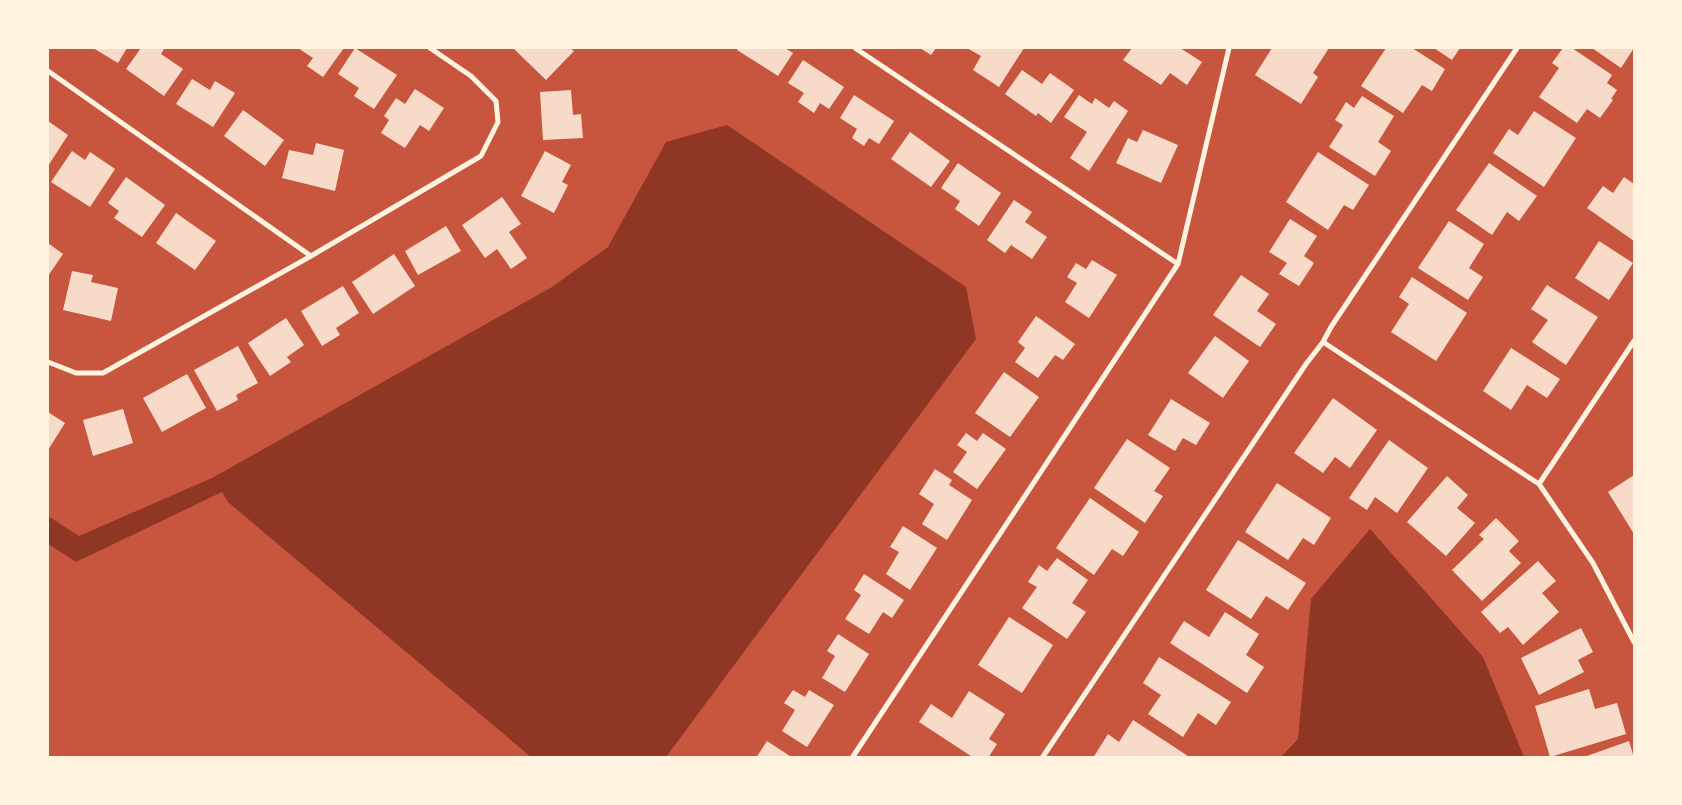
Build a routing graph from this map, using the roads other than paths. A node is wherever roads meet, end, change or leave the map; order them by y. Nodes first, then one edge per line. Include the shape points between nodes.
1 (430, 48) edge
2 (855, 48) edge
3 (1229, 48) edge
4 (1517, 48) edge
5 (48, 71) edge
6 (311, 256) junction
7 (1178, 264) junction
8 (1634, 340) edge
9 (1323, 342) junction
10 (48, 362) edge
11 (1539, 484) junction
12 (1634, 642) edge
13 (852, 758) edge
14 (1042, 758) edge

1 - 6 street via 471,76 496,101 498,122 481,156
2 - 7 street
3 - 7 street
4 - 9 street
5 - 6 street
6 - 10 street via 103,373 76,373
7 - 13 street
8 - 11 street
9 - 11 street
9 - 14 street
11 - 12 street via 1592,563

